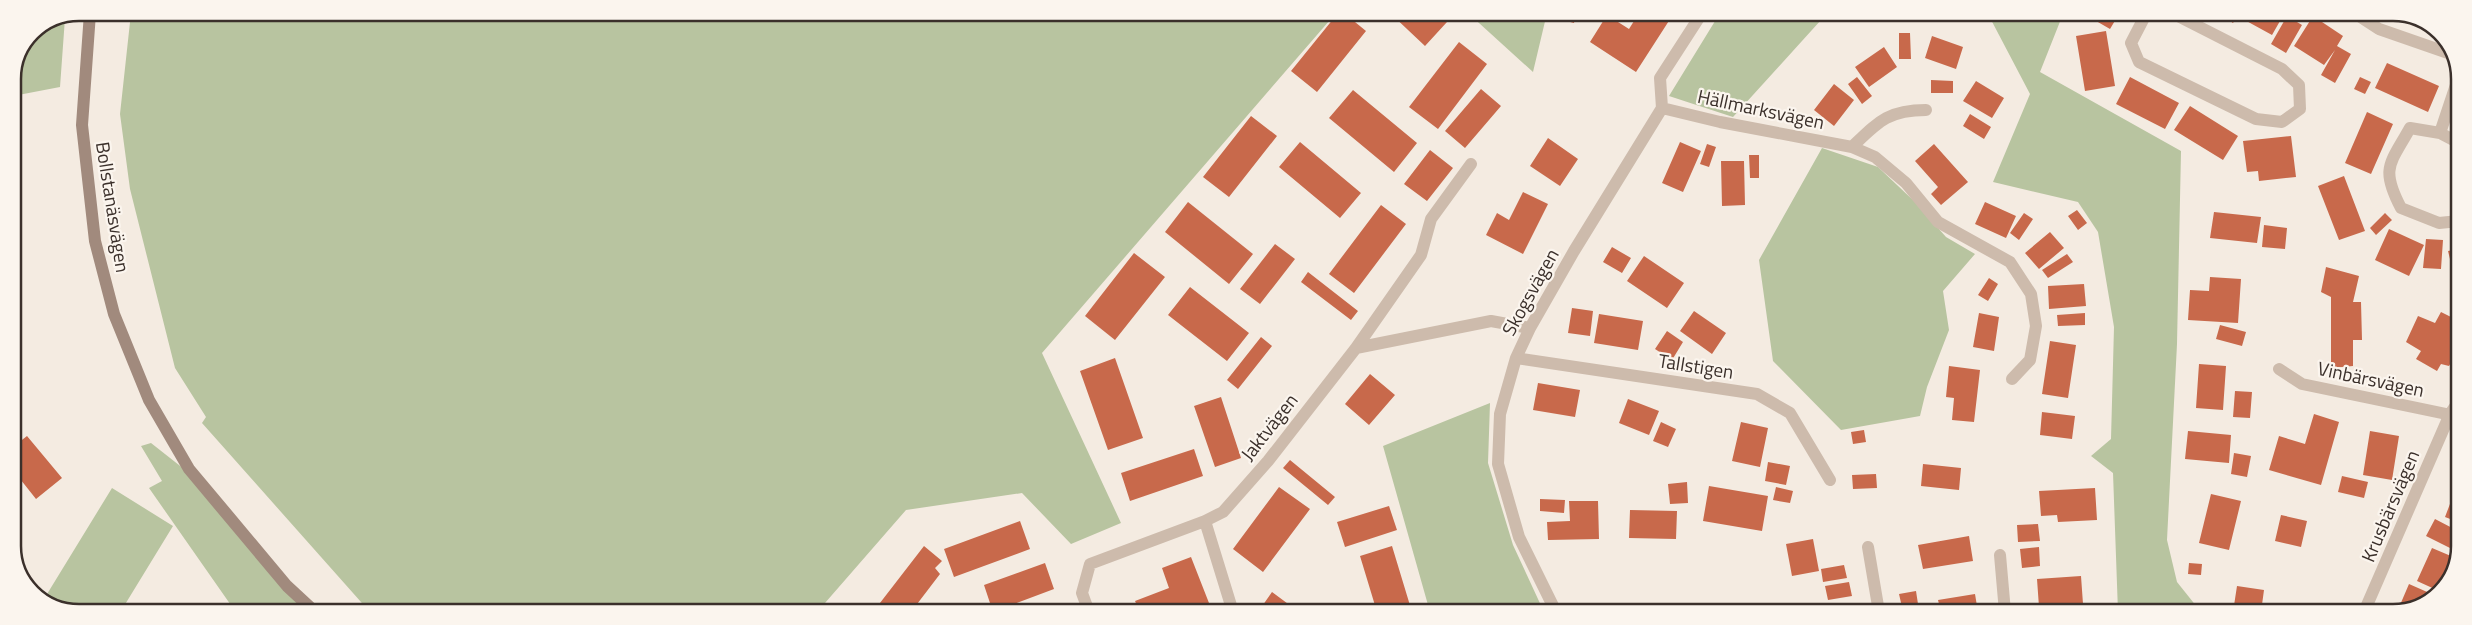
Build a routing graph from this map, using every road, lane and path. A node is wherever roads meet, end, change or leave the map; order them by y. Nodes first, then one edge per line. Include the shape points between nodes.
1 (89, 21) edge
2 (1697, 21) edge
3 (2143, 21) edge
4 (2188, 21) edge
5 (2367, 21) edge
6 (2444, 51) edge
7 (2451, 100) edge
8 (1662, 108) junction
9 (1926, 110) dead end
10 (2440, 133) junction
11 (2451, 139) edge
12 (1852, 147) junction
13 (1471, 164) dead end
14 (2451, 222) edge
15 (1530, 328) junction
16 (1356, 348) junction
17 (1516, 358) junction
18 (2279, 369) dead end
19 (2012, 379) dead end
20 (2451, 415) edge
21 (2451, 423) edge
22 (1830, 480) dead end
23 (1205, 521) junction
24 (1868, 546) dead end
25 (2000, 556) dead end
26 (306, 604) edge
27 (1086, 604) edge
28 (1231, 604) edge
29 (1552, 604) edge
30 (1879, 604) edge
31 (2004, 604) edge
32 (2368, 604) edge

1 - 26 street, Bollstanäsvägen via 82,124 96,241 114,314 149,400 189,469 287,586
2 - 8 street via 1660,78
3 - 4 street via 2132,43 2139,62 2256,118 2282,122 2300,109 2299,85 2282,69
5 - 6 street via 2379,29
7 - 10 street
8 - 12 street, Hällmarksvägen
8 - 15 street, Skogsvägen
9 - 12 street via 1903,110 1876,124
10 - 11 street
10 - 14 street via 2410,128 2389,165 2389,185 2401,208 2439,223
12 - 19 street, Hällmarksvägen via 1875,157 1906,184 1938,222 2010,262 2031,294 2036,326 2030,360
13 - 16 street, Jaktvägen via 1431,219 1421,255
15 - 16 street via 1491,321
15 - 17 street, Skogsvägen
16 - 23 street, Jaktvägen via 1236,498 1223,512
17 - 22 street, Tallstigen via 1757,394 1790,413
17 - 29 street, Skogsvägen via 1500,414 1498,464 1519,537
18 - 20 street, Vinbärsvägen via 2302,384
21 - 32 street, Krusbärsvägen
23 - 27 street, Jaktvägen via 1090,564 1082,593
23 - 28 street
24 - 30 street
25 - 31 street

